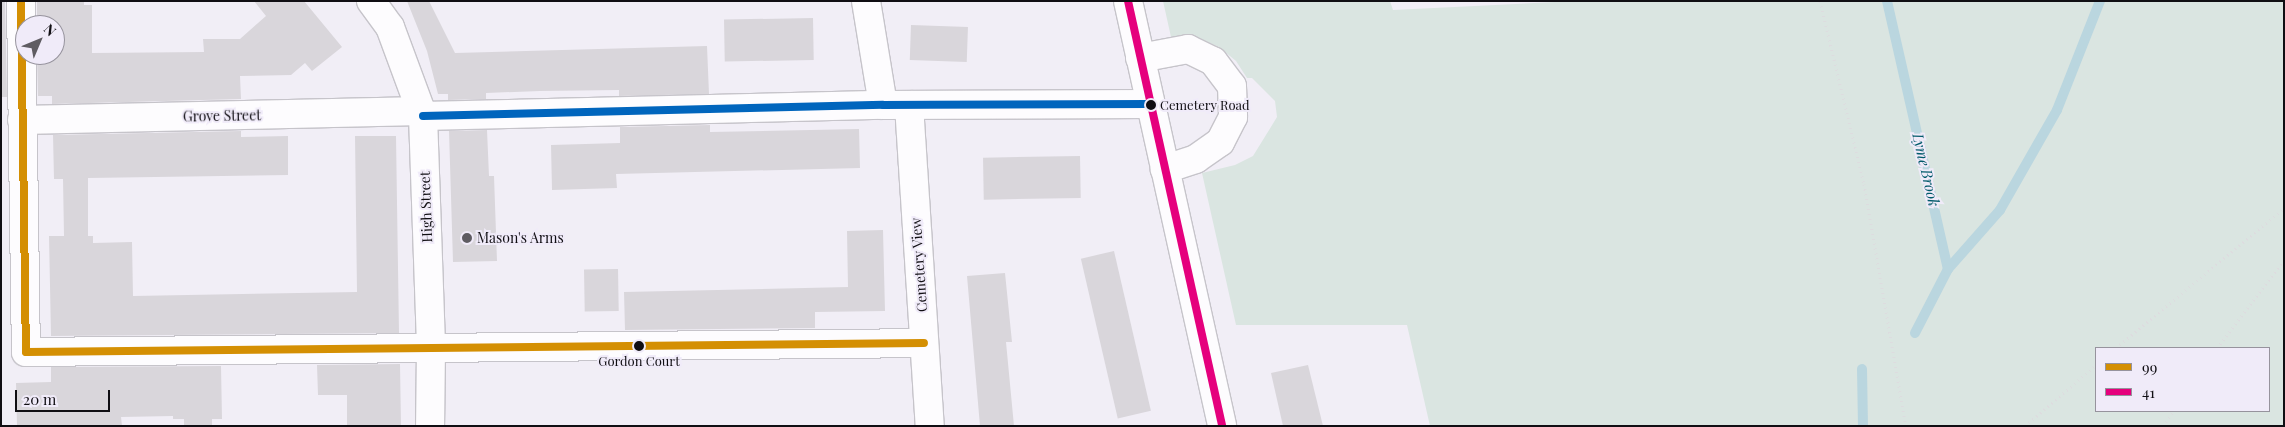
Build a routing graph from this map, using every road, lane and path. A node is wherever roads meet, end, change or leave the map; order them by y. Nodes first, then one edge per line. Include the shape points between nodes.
1 (21, 1) edge
2 (371, 1) edge
3 (866, 1) edge
4 (1128, 1) edge
5 (1820, 1) edge
6 (1140, 58) junction
7 (1149, 104) junction
8 (896, 105) junction
9 (422, 113) junction
10 (22, 120) junction
11 (1165, 168) junction
12 (2284, 208) edge
13 (2284, 260) edge
14 (924, 343) junction
15 (2117, 347) edge
16 (2218, 347) edge
17 (432, 349) junction
18 (2095, 366) edge
19 (2173, 412) edge
20 (430, 426) edge
21 (930, 426) edge
22 (1222, 426) edge
23 (1906, 426) edge
24 (2025, 426) edge
25 (2163, 426) edge

1 - 10 street
2 - 9 street, High Street via 390,27
3 - 8 street, Cemetery View
4 - 6 street
5 - 23 path via 1864,184
6 - 7 street
6 - 11 street via 1188,49 1213,60 1232,86 1233,117 1220,142 1196,159
7 - 8 street
7 - 11 street
8 - 9 street
8 - 14 street, Cemetery View
9 - 10 street, Grove Street
9 - 17 street, High Street
10 - 17 street via 26,352
11 - 22 street
12 - 15 path
13 - 16 path
14 - 17 street
14 - 21 street, Cemetery View
17 - 20 street, High Street
18 - 24 path
19 - 25 path

